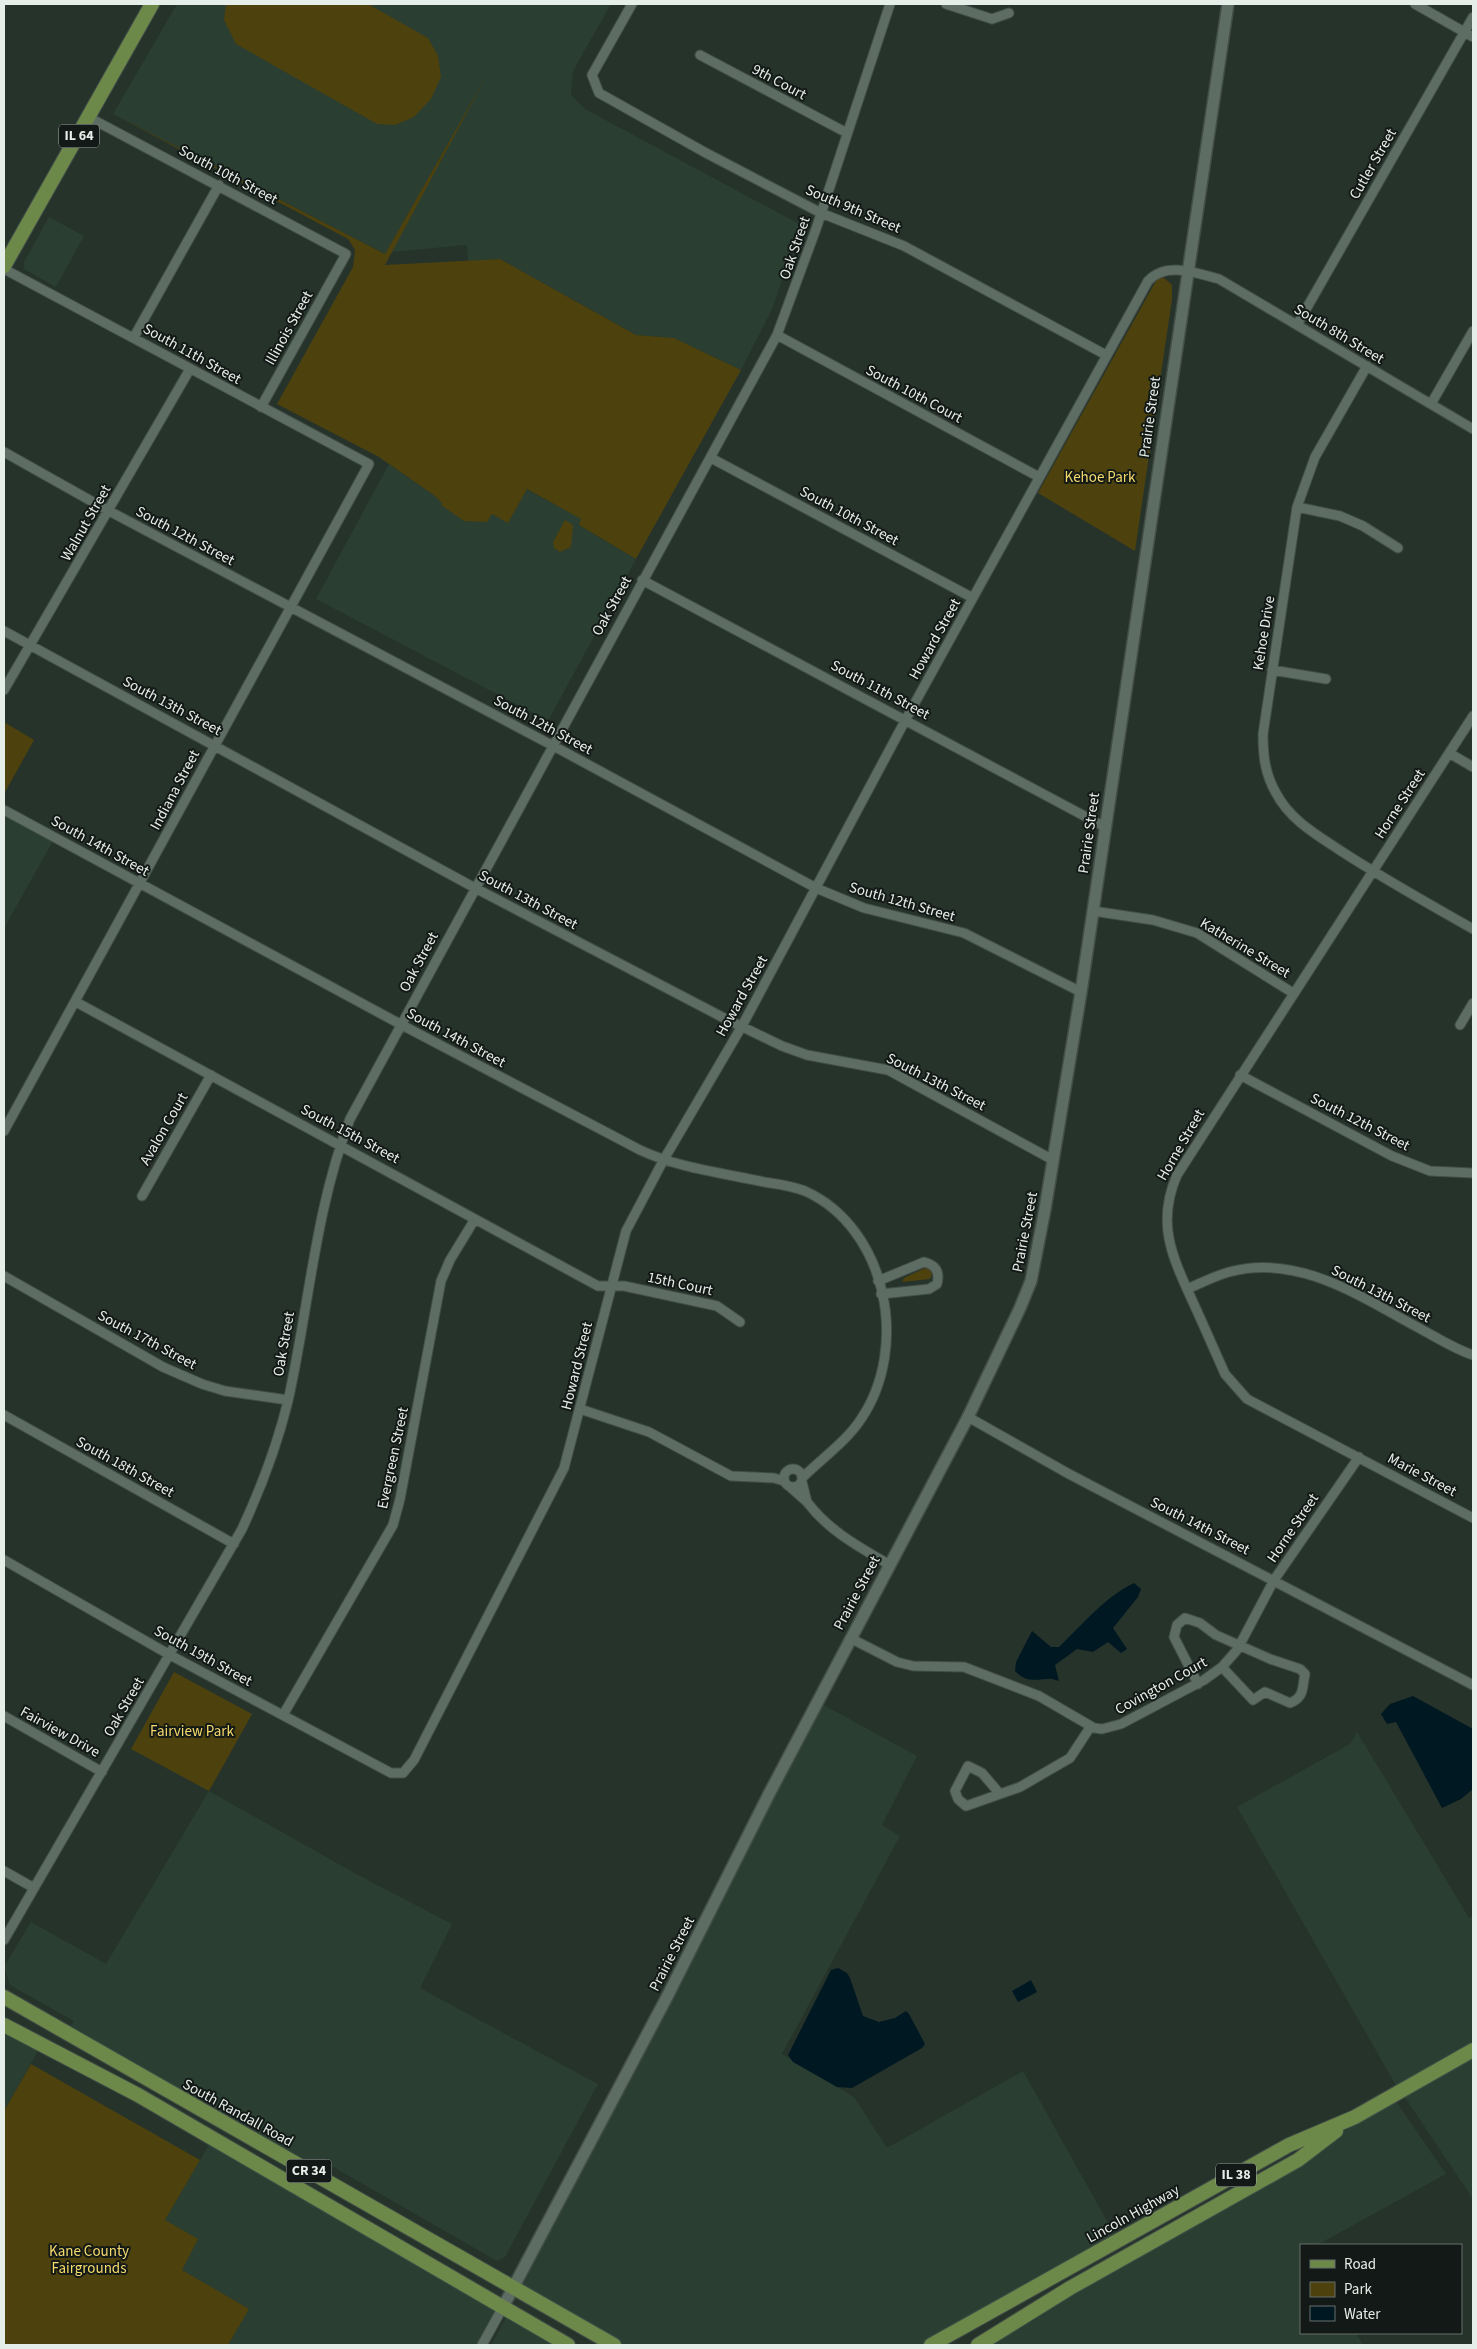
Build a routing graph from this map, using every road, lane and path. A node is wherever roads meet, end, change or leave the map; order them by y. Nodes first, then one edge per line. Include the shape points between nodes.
1 (152, 4) edge
2 (632, 4) edge
3 (890, 4) edge
4 (946, 4) edge
5 (1228, 4) edge
6 (1415, 4) edge
7 (1009, 13) dead end
8 (1473, 17) edge
9 (1465, 32) junction
10 (1473, 37) edge
11 (700, 55) dead end
12 (90, 118) junction
13 (846, 133) junction
14 (219, 185) junction
15 (821, 213) junction
16 (341, 262) joint
17 (4, 267) edge
18 (1187, 271) junction
19 (1297, 325) junction
20 (1473, 331) edge
21 (777, 335) junction
22 (134, 338) junction
23 (1106, 354) junction
24 (1367, 366) junction
25 (190, 369) junction
26 (1431, 404) junction
27 (262, 407) junction
28 (1473, 429) edge
29 (4, 452) edge
30 (711, 458) junction
31 (368, 463) joint
32 (1039, 477) junction
33 (1297, 508) junction
34 (109, 512) junction
35 (1398, 548) dead end
36 (642, 580) junction
37 (973, 598) junction
38 (291, 607) junction
39 (4, 630) edge
40 (30, 646) junction
41 (1272, 670) junction
42 (1326, 679) dead end
43 (4, 690) edge
44 (1473, 716) edge
45 (906, 719) junction
46 (215, 745) junction
47 (552, 745) junction
48 (1449, 753) junction
49 (1473, 767) edge
50 (4, 810) edge
51 (1105, 828) junction
52 (1373, 872) junction
53 (140, 884) junction
54 (474, 888) junction
55 (816, 888) junction
56 (1093, 911) junction
57 (1473, 929) edge
58 (1081, 992) junction
59 (1293, 993) junction
60 (76, 1002) junction
61 (1473, 1003) edge
62 (400, 1024) junction
63 (1460, 1025) dead end
64 (742, 1026) junction
65 (211, 1075) junction
66 (1240, 1075) junction
67 (4, 1131) edge
68 (340, 1145) junction
69 (1053, 1160) junction
70 (663, 1161) junction
71 (1473, 1173) edge
72 (142, 1196) dead end
73 (475, 1219) junction
74 (4, 1276) edge
75 (878, 1281) junction
76 (611, 1286) junction
77 (1187, 1289) junction
78 (881, 1294) junction
79 (740, 1322) dead end
80 (1473, 1355) edge
81 (288, 1400) junction
82 (580, 1408) junction
83 (4, 1415) edge
84 (968, 1417) junction
85 (1359, 1457) junction
86 (820, 1460) junction
87 (791, 1470) junction
88 (757, 1478) junction
89 (802, 1480) junction
90 (787, 1484) junction
91 (807, 1502) junction
92 (1473, 1518) edge
93 (234, 1544) junction
94 (4, 1560) edge
95 (890, 1565) junction
96 (1274, 1580) junction
97 (850, 1638) junction
98 (1239, 1645) junction
99 (170, 1654) junction
100 (1222, 1668) junction
101 (1198, 1684) junction
102 (1473, 1685) edge
103 (283, 1715) junction
104 (4, 1716) edge
105 (1091, 1726) junction
106 (102, 1772) junction
107 (391, 1774) joint
108 (1000, 1794) junction
109 (4, 1871) edge
110 (34, 1888) junction
111 (4, 1940) edge
112 (4, 1997) edge
113 (4, 2025) edge
114 (1473, 2050) edge
115 (1354, 2117) junction
116 (513, 2287) junction
117 (503, 2307) junction
118 (482, 2345) edge
119 (568, 2345) edge
120 (614, 2345) edge
121 (931, 2345) edge
122 (978, 2345) edge

1 - 12 main road, IL 64
2 - 15 street, South 9th Street via 592,75 599,93
3 - 13 street, Oak Street
4 - 7 street via 992,20
5 - 18 street, Prairie Street
6 - 9 street
8 - 9 street, Cutler Street
9 - 10 street
9 - 19 street, Cutler Street
11 - 13 street, 9th Court
12 - 14 street, South 10th Street
12 - 17 main road, IL 64
13 - 15 street, Oak Street
14 - 16 street, South 10th Street via 346,254
14 - 22 street
15 - 21 street, Oak Street
15 - 23 street, South 9th Street via 904,246
16 - 27 street, Illinois Street
17 - 22 street, South 11th Street
18 - 19 street, South 8th Street via 1219,279
18 - 23 street, Howard Street via 1162,270 1155,273
18 - 51 street, Prairie Street
19 - 24 street, South 8th Street
20 - 26 street
21 - 30 street, Oak Street
21 - 32 street, South 10th Court
22 - 25 street, South 11th Street
23 - 32 street, Howard Street
24 - 26 street, South 8th Street
24 - 33 street, Kehoe Drive via 1315,457
25 - 27 street, South 11th Street
25 - 34 street, Walnut Street
26 - 28 street, South 8th Street
27 - 31 street, South 11th Street
29 - 34 street, South 12th Street
30 - 36 street, Oak Street
30 - 37 street, South 10th Street
31 - 38 street, Indiana Street
32 - 37 street, Howard Street
33 - 35 street via 1340,516
33 - 41 street, Kehoe Drive
34 - 38 street, South 12th Street
34 - 40 street, Walnut Street
36 - 45 street, South 11th Street
36 - 47 street, Oak Street
37 - 45 street, Howard Street
38 - 46 street, Indiana Street
38 - 47 street, South 12th Street
39 - 40 street, South 13th Street
40 - 43 street, Walnut Street
40 - 46 street, South 13th Street
41 - 42 street
41 - 52 street, Kehoe Drive via 1263,757 1277,795 1303,826
44 - 48 street, Horne Street
45 - 51 street, South 11th Street
45 - 55 street, Howard Street
46 - 53 street, Indiana Street
46 - 54 street, South 13th Street
47 - 54 street, Oak Street
47 - 55 street, South 12th Street
48 - 49 street
48 - 52 street, Horne Street
50 - 53 street, South 14th Street
51 - 56 street, Prairie Street
52 - 57 street
52 - 59 street, Horne Street
53 - 60 street, Indiana Street
53 - 62 street, South 14th Street
54 - 62 street, Oak Street
54 - 64 street, South 13th Street
55 - 58 street, South 12th Street via 864,908 964,933
55 - 64 street, Howard Street
56 - 58 street, Prairie Street
56 - 59 street, Katherine Street via 1153,920 1196,933
58 - 69 street, Prairie Street
59 - 66 street, Horne Street
60 - 65 street, South 15th Street
60 - 67 street, Indiana Street
61 - 63 street
62 - 68 street, Oak Street
62 - 70 street, South 14th Street
64 - 69 street, South 13th Street via 807,1055 888,1070
64 - 70 street, Howard Street
65 - 68 street, South 15th Street
65 - 72 street, Avalon Court
66 - 71 street, South 12th Street via 1392,1156 1430,1171
66 - 77 street, Horne Street via 1170,1190 1166,1223 1168,1240
68 - 73 street, South 15th Street
68 - 81 street, Oak Street via 320,1221
69 - 84 street, Prairie Street via 1030,1281
70 - 75 street, South 14th Street via 785,1185 819,1198 844,1217 862,1240 873,1260
70 - 76 street, Howard Street via 626,1231
73 - 76 street, South 15th Street via 598,1286
73 - 103 street, Evergreen Street via 441,1281 393,1525
74 - 81 street, South 17th Street via 163,1367 202,1384
75 - 78 street, South 14th Street
75 - 78 street via 924,1262 936,1268 939,1275 937,1284 929,1289
76 - 79 street, 15th Court via 717,1306
76 - 82 street, Howard Street
77 - 80 street, South 13th Street via 1230,1272 1273,1268 1294,1270 1339,1285
77 - 85 street, Horne Street via 1225,1374 1237,1390
78 - 86 street, South 14th Street via 887,1349 877,1388 861,1420
81 - 93 street, Oak Street via 266,1476
82 - 88 street via 648,1432 731,1476
82 - 107 street, Howard Street via 560,1476 414,1760 403,1773
83 - 93 street, South 18th Street
84 - 95 street, Prairie Street
84 - 96 street, South 14th Street via 1069,1474
85 - 92 street, Marie Street
85 - 96 street, Horne Street
86 - 87 street, South 14th Street
86 - 89 street, South 14th Street
87 - 88 street, South 14th Street
87 - 89 street via 800,1472
87 - 90 street via 784,1475
88 - 90 street via 774,1478
89 - 90 street via 796,1487
89 - 91 street
90 - 91 street
91 - 95 street via 836,1532
93 - 99 street, Oak Street
94 - 99 street, South 19th Street
95 - 97 street, Prairie Street
96 - 98 street, Covington Court
96 - 102 street, South 14th Street
97 - 105 street via 897,1662 913,1666 964,1667 1039,1696
97 - 116 street, Prairie Street via 671,1989
98 - 100 street, Covington Court
98 - 100 street via 1300,1669 1304,1674 1304,1689 1297,1700 1290,1703 1265,1692 1253,1700
98 - 101 street via 1185,1618 1177,1625 1174,1637
99 - 103 street, South 19th Street
99 - 106 street, Oak Street
100 - 101 street, Covington Court
101 - 105 street, Covington Court via 1121,1724 1102,1729
103 - 107 street, South 19th Street
104 - 106 street, Fairview Drive
105 - 108 street via 1070,1758 1020,1787
106 - 110 street, Oak Street
108 - 108 street via 966,1806 955,1791 968,1766 982,1773
109 - 110 street
110 - 111 street, Oak Street
112 - 116 main road, South Randall Road / CR 34
113 - 117 main road, CR 34 via 138,2095
114 - 115 main road, Lincoln Highway / IL 38
115 - 121 main road, Lincoln Highway / IL 38 via 1289,2145
115 - 122 main road, Lincoln Highway / IL 38 via 1298,2160 1070,2288
116 - 117 street, Prairie Street
116 - 120 main road, South Randall Road / CR 34
117 - 118 street, Prairie Street
117 - 119 main road, CR 34

